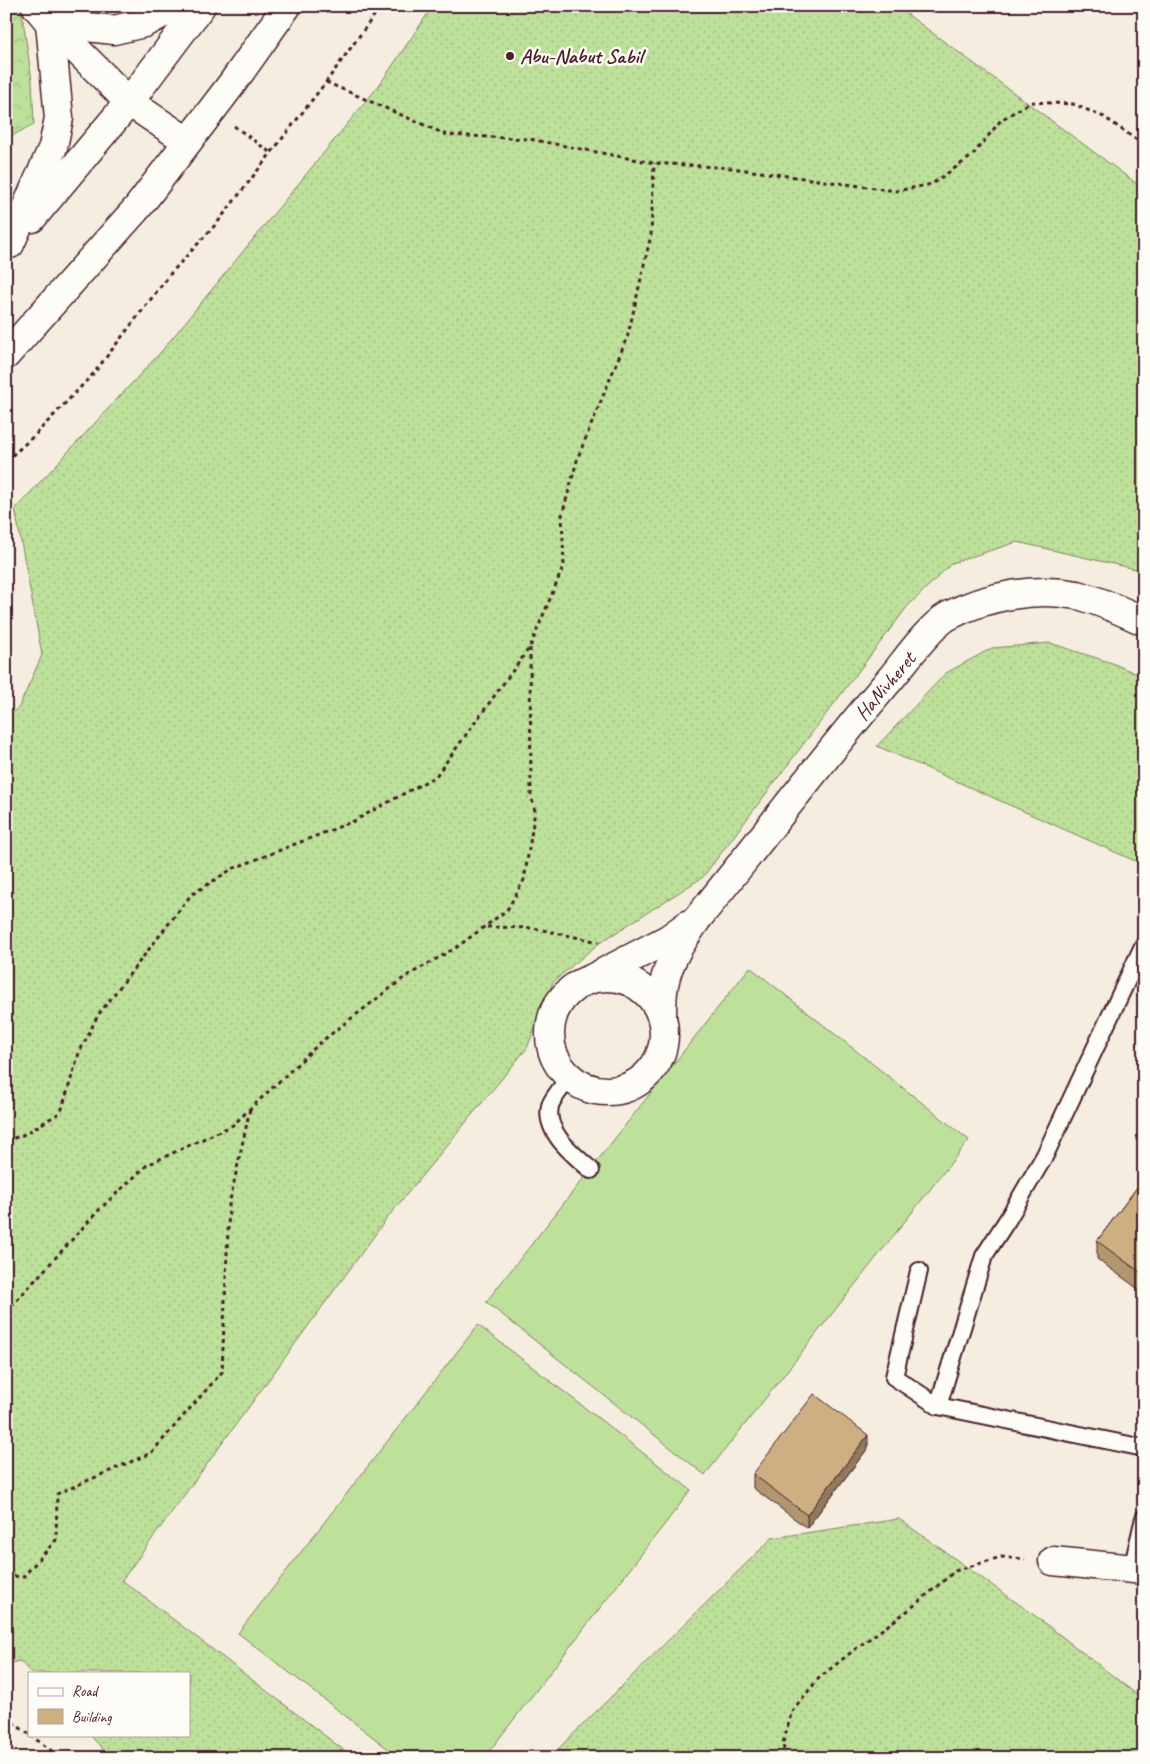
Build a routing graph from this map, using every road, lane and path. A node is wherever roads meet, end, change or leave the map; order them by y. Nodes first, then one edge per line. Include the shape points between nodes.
1 (177, 6) edge
2 (202, 6) edge
3 (287, 6) edge
4 (381, 6) edge
5 (43, 14) edge
6 (326, 82) junction
7 (129, 102) junction
8 (212, 109) junction
9 (187, 141) junction
10 (1144, 145) edge
11 (271, 153) junction
12 (654, 163) junction
13 (8, 246) edge
14 (6, 355) edge
15 (6, 461) edge
16 (1144, 621) edge
17 (530, 647) junction
18 (698, 918) junction
19 (487, 926) junction
20 (1144, 944) edge
21 (641, 954) junction
22 (588, 980) junction
23 (662, 1017) junction
24 (570, 1077) junction
25 (250, 1109) junction
26 (6, 1141) edge
27 (590, 1170) dead end
28 (919, 1271) dead end
29 (6, 1312) edge
30 (938, 1406) junction
31 (1144, 1448) edge
32 (1144, 1518) edge
33 (1053, 1560) joint
34 (1138, 1569) edge
35 (6, 1575) edge
36 (6, 1718) edge
37 (28, 1734) edge
38 (30, 1736) edge
39 (61, 1758) edge
40 (785, 1758) edge

1 - 5 main road via 144,23 114,30
2 - 7 main road
3 - 8 main road
4 - 6 path
5 - 7 main road
5 - 13 main road via 58,118 53,147
6 - 11 path
6 - 12 path via 447,134 530,139
7 - 9 main road
7 - 13 main road
8 - 9 main road
8 - 11 path
9 - 14 main road via 138,207
10 - 12 path via 1104,117 1073,104 1031,102 1001,120 972,156 932,184 896,191 731,168
11 - 15 path via 217,223 171,273 94,373
12 - 17 path via 651,235 628,335 578,457 562,515 564,565
16 - 18 main road, HaNivheret via 1078,596 1044,592 1009,596 946,617 880,691
17 - 19 path via 531,795 535,811 524,880 507,910
17 - 26 path via 436,776 354,821 232,869 191,895 98,1014 78,1053 61,1112 25,1134
18 - 21 main road, HaNivheret
18 - 23 main road, HaNivheret via 681,942 664,983
19 - 21 path via 534,928
19 - 25 path via 457,948 398,982 322,1041
20 - 30 lane via 1045,1155 984,1256
21 - 22 main road, HaNivheret
22 - 23 main road via 624,979 640,987 653,1000
22 - 24 main road via 570,990 558,1005 551,1024 551,1044 558,1062
23 - 24 main road via 665,1034 662,1053 640,1082 623,1089 604,1091 586,1087
24 - 27 lane via 550,1104 549,1120 562,1142
25 - 29 path via 233,1125 147,1165 100,1210
25 - 35 path via 229,1205 222,1372 151,1452 57,1494 56,1540 22,1577
28 - 30 lane via 894,1377
30 - 31 lane
32 - 34 lane
33 - 34 main road
33 - 40 path via 1001,1557 955,1571 819,1678 792,1711 783,1743
36 - 37 path
38 - 39 path

